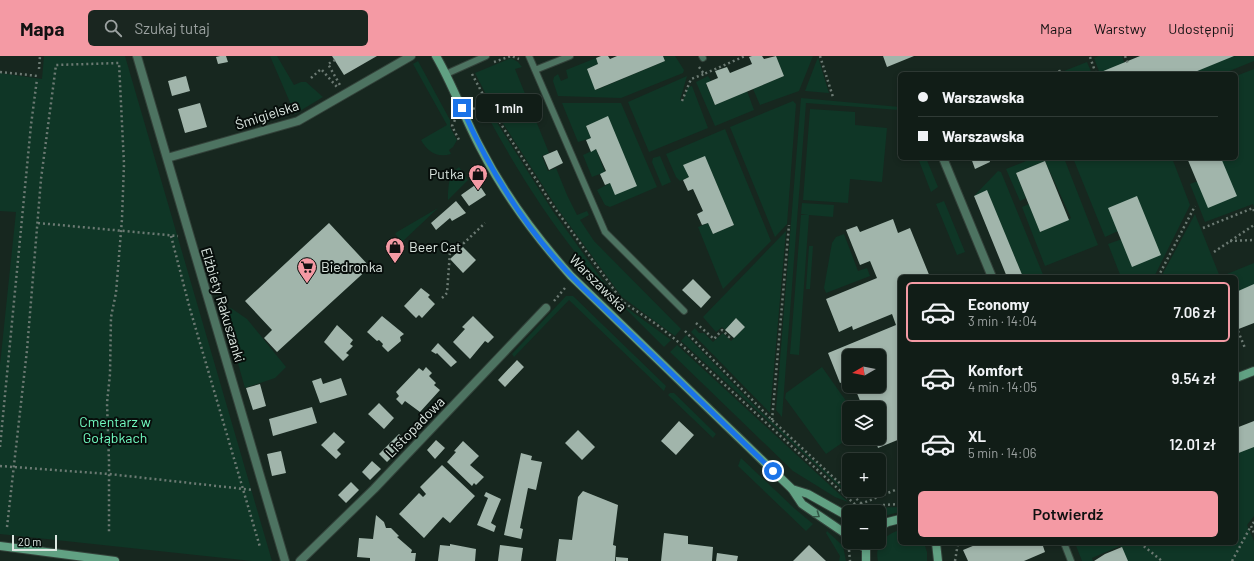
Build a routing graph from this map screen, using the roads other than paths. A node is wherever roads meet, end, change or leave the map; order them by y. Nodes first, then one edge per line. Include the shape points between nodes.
1 (137, 56) edge
2 (411, 56) edge
3 (436, 56) edge
4 (486, 56) edge
5 (570, 56) edge
6 (530, 59) edge
7 (535, 70) junction
8 (446, 74) junction
9 (167, 158) junction
10 (945, 160) edge
11 (991, 275) edge
12 (546, 308) dead end
13 (684, 311) dead end
14 (1254, 371) edge
15 (1238, 377) edge
16 (792, 489) junction
17 (842, 513) edge
18 (898, 520) edge
19 (886, 523) edge
20 (842, 531) edge
21 (937, 545) edge
22 (1065, 545) edge
23 (0, 546) edge
24 (868, 549) edge
25 (116, 561) edge
26 (286, 561) edge
27 (300, 561) edge
28 (866, 561) edge
29 (938, 561) edge
30 (1072, 561) edge

1 - 9 street, Elżbiety Rakuszanki
2 - 9 street, Śmigielska via 298,121
3 - 8 street, Warszawska
4 - 8 lane
5 - 7 lane
6 - 7 lane
7 - 13 lane via 605,232
8 - 16 street, Warszawska via 480,147 522,217 548,251 582,287
9 - 26 street, Elżbiety Rakuszanki
10 - 11 street
12 - 27 street, Listopadowa via 374,489
14 - 15 street
16 - 17 street, Warszawska via 808,494
16 -> 20 street, Warszawska via 802,504
18 - 19 street
21 - 29 street
22 - 30 lane
23 - 25 street
24 - 28 street

